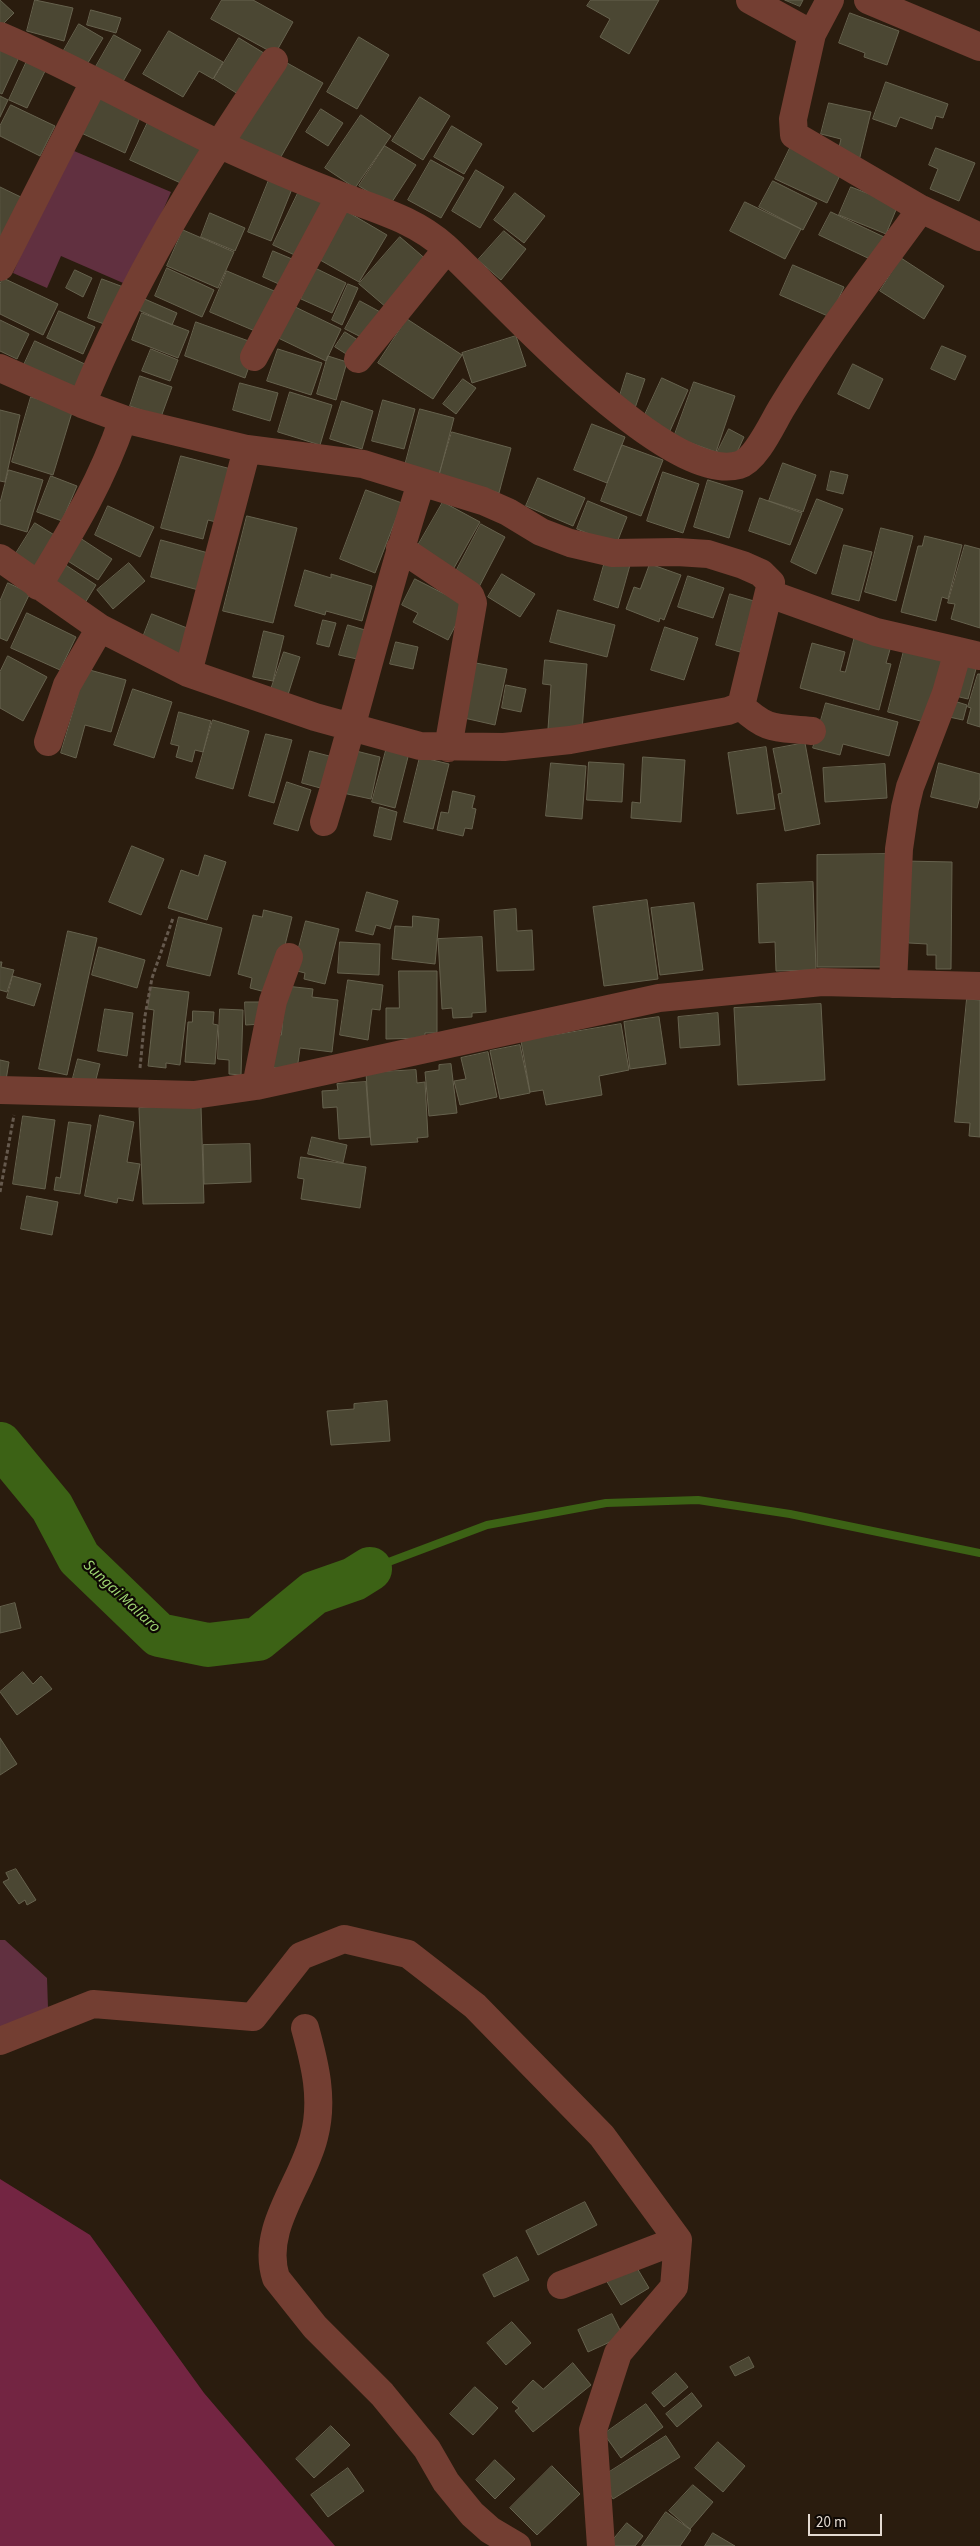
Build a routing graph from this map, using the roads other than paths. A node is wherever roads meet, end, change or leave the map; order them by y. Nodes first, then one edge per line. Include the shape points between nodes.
1 (750, 0) edge
2 (830, 0) edge
3 (868, 0) edge
4 (812, 34) junction
5 (0, 36) edge
6 (980, 47) edge
7 (274, 61) dead end
8 (94, 82) junction
9 (218, 144) junction
10 (340, 196) junction
11 (921, 209) junction
12 (980, 237) edge
13 (447, 249) junction
14 (0, 267) edge
15 (254, 357) dead end
16 (358, 359) dead end
17 (0, 368) edge
18 (82, 404) junction
19 (123, 419) junction
20 (247, 449) junction
21 (421, 483) junction
22 (400, 548) junction
23 (0, 558) edge
24 (38, 586) junction
25 (770, 594) junction
26 (100, 628) junction
27 (969, 653) edge
28 (188, 673) junction
29 (741, 706) junction
30 (352, 728) junction
31 (812, 731) dead end
32 (48, 742) dead end
33 (448, 748) junction
34 (324, 822) dead end
35 (289, 957) dead end
36 (893, 984) junction
37 (980, 986) edge
38 (256, 1086) junction
39 (9, 1091) edge
40 (305, 2028) dead end
41 (0, 2041) edge
42 (678, 2240) junction
43 (560, 2285) dead end
44 (517, 2546) edge
45 (601, 2546) edge

1 - 4 street
2 - 4 street
3 - 6 street
4 - 11 street via 793,119 794,135
5 - 8 street
7 - 9 street
8 - 9 street
8 - 14 street
9 - 10 street
9 - 18 street via 125,306
10 - 13 street via 405,220
10 - 15 street
11 - 12 street
11 - 13 street via 794,386 752,456 740,464 718,467 693,460 594,392
13 - 16 street
17 - 18 street
18 - 19 street
19 - 20 street
19 - 24 street via 108,462 88,504
20 - 21 street via 363,464
20 - 28 street
21 - 22 street
21 - 25 street via 483,501 570,544 613,553 708,554 743,565 761,573 771,584
22 - 30 street
22 - 33 street via 470,595 473,604
23 - 24 street
24 - 26 street
25 - 27 street via 876,632
25 - 29 street
26 - 28 street
26 - 32 street via 67,685
27 - 36 street via 946,693 905,808 899,849
28 - 30 street
29 - 31 street via 768,726
29 - 33 street via 570,740 504,747
30 - 33 street via 420,746
30 - 34 street
35 - 38 street via 273,1002
36 - 37 street
36 - 38 street via 822,982 659,998
38 - 39 street via 194,1095
40 - 44 street via 319,2094 315,2136 304,2169 281,2213 272,2245 276,2278 315,2327 382,2394 427,2449 446,2482 472,2514 490,2530
41 - 42 street via 93,2004 252,2017 301,1956 344,1940 408,1954 475,2006 602,2136
42 - 43 street
42 - 45 street via 674,2287 618,2353 593,2430

